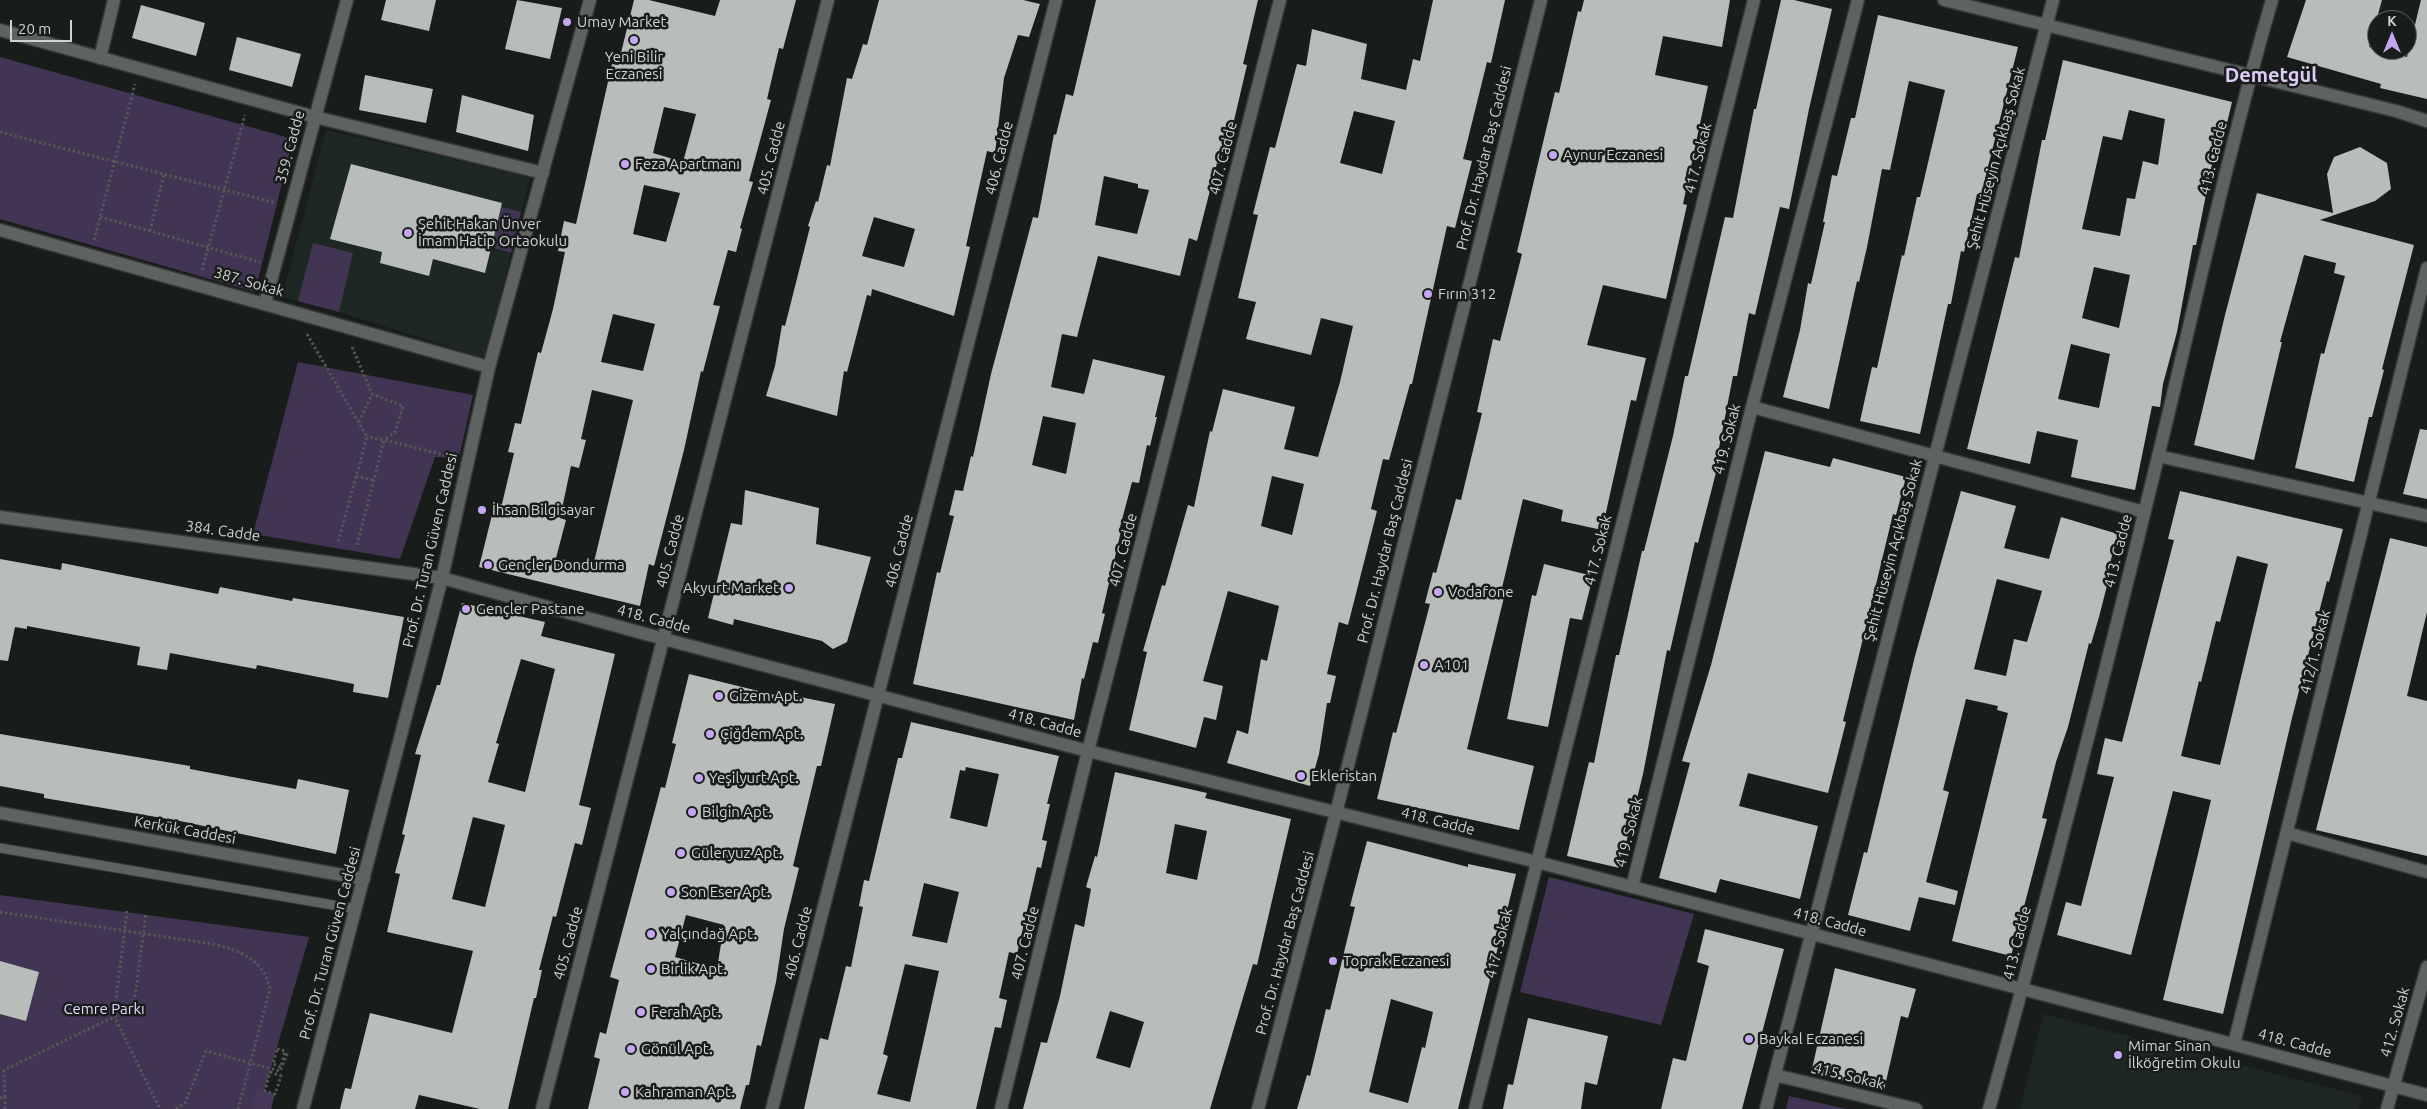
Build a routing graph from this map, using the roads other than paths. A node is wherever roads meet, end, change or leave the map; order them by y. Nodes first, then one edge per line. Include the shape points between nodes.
1 (114, 0) edge
2 (347, 0) edge
3 (590, 0) edge
4 (828, 0) edge
5 (1056, 0) edge
6 (1280, 0) edge
7 (1541, 0) edge
8 (1754, 0) edge
9 (1858, 0) edge
10 (1944, 0) edge
11 (2054, 0) edge
12 (2272, 0) edge
13 (2047, 25) junction
14 (0, 30) edge
15 (100, 58) junction
16 (2250, 76) junction
17 (315, 117) junction
18 (2427, 121) edge
19 (543, 173) junction
20 (0, 230) edge
21 (2427, 268) edge
22 (265, 303) junction
23 (489, 367) junction
24 (1752, 407) junction
25 (2158, 456) junction
26 (1934, 457) junction
27 (2369, 501) junction
28 (2144, 512) junction
29 (2427, 516) edge
30 (0, 517) edge
31 (442, 578) junction
32 (664, 639) junction
33 (879, 696) junction
34 (1088, 751) junction
35 (0, 813) edge
36 (1336, 813) junction
37 (2287, 833) junction
38 (0, 848) edge
39 (1537, 862) junction
40 (2427, 872) edge
41 (364, 879) junction
42 (1632, 887) junction
43 (356, 909) junction
44 (1810, 933) junction
45 (2427, 967) edge
46 (2022, 989) junction
47 (2234, 1044) junction
48 (1775, 1074) junction
49 (2393, 1086) junction
50 (2427, 1094) edge
51 (303, 1109) edge
52 (542, 1109) edge
53 (772, 1109) edge
54 (1001, 1109) edge
55 (1258, 1109) edge
56 (1475, 1109) edge
57 (1766, 1109) edge
58 (1916, 1109) edge
59 (1989, 1109) edge
60 (2387, 1109) edge

1 - 15 street
2 - 17 street, 359. Cadde
3 - 19 street, Prof. Dr. Turan Güven Caddesi
4 - 32 street, 405. Cadde
5 - 33 street, 406. Cadde
6 - 34 street, 407. Cadde
7 - 36 street, Prof. Dr. Haydar Baş Caddesi
8 - 39 street, 417. Sokak
9 - 24 street, 419. Sokak
10 - 13 street
11 - 13 street, Şehit Hüseyin Açıkbaş Sokak
12 - 16 street, 413. Cadde
13 - 16 street
13 - 26 street, Şehit Hüseyin Açıkbaş Sokak
14 - 15 street
15 - 17 street
16 - 18 street
16 - 25 street, 413. Cadde
17 - 19 street
17 - 22 street, 359. Cadde
19 - 23 street, Prof. Dr. Turan Güven Caddesi
20 - 22 street, 387. Sokak
21 - 27 street, 412/1. Sokak
22 - 23 street, 387. Sokak
23 - 31 street, Prof. Dr. Turan Güven Caddesi
24 - 26 street
24 - 42 street, 419. Sokak
25 - 27 street
25 - 28 street, 413. Cadde
26 - 28 street
26 - 44 street, Şehit Hüseyin Açıkbaş Sokak
27 - 29 street
27 - 37 street, 412/1. Sokak
28 - 46 street, 413. Cadde
30 - 31 street, 384. Cadde
31 - 32 street, 418. Cadde
31 - 41 street, Prof. Dr. Turan Güven Caddesi
32 - 33 street, 418. Cadde
32 - 52 street, 405. Cadde
33 - 34 street, 418. Cadde
33 - 53 street, 406. Cadde
34 - 36 street, 418. Cadde
34 - 54 street, 407. Cadde
35 - 41 street, Kerkük Caddesi
36 - 39 street, 418. Cadde
36 - 55 street, Prof. Dr. Haydar Baş Caddesi
37 - 40 street
37 - 47 street, 412/1. Sokak
38 - 43 lane
39 - 42 street, 418. Cadde
39 - 56 street, 417. Sokak
41 - 43 street, Prof. Dr. Turan Güven Caddesi
42 - 44 street, 418. Cadde
43 - 51 street, Prof. Dr. Turan Güven Caddesi
44 - 46 street, 418. Cadde
44 - 48 street, Şehit Hüseyin Açıkbaş Sokak
45 - 49 street, 412. Sokak
46 - 47 street, 418. Cadde
46 - 59 street, 413. Cadde
47 - 49 street, 418. Cadde
48 - 57 street, Şehit Hüseyin Açıkbaş Sokak
48 - 58 street, 415. Sokak
49 - 50 street, 418. Cadde
49 - 60 street, 412. Sokak

